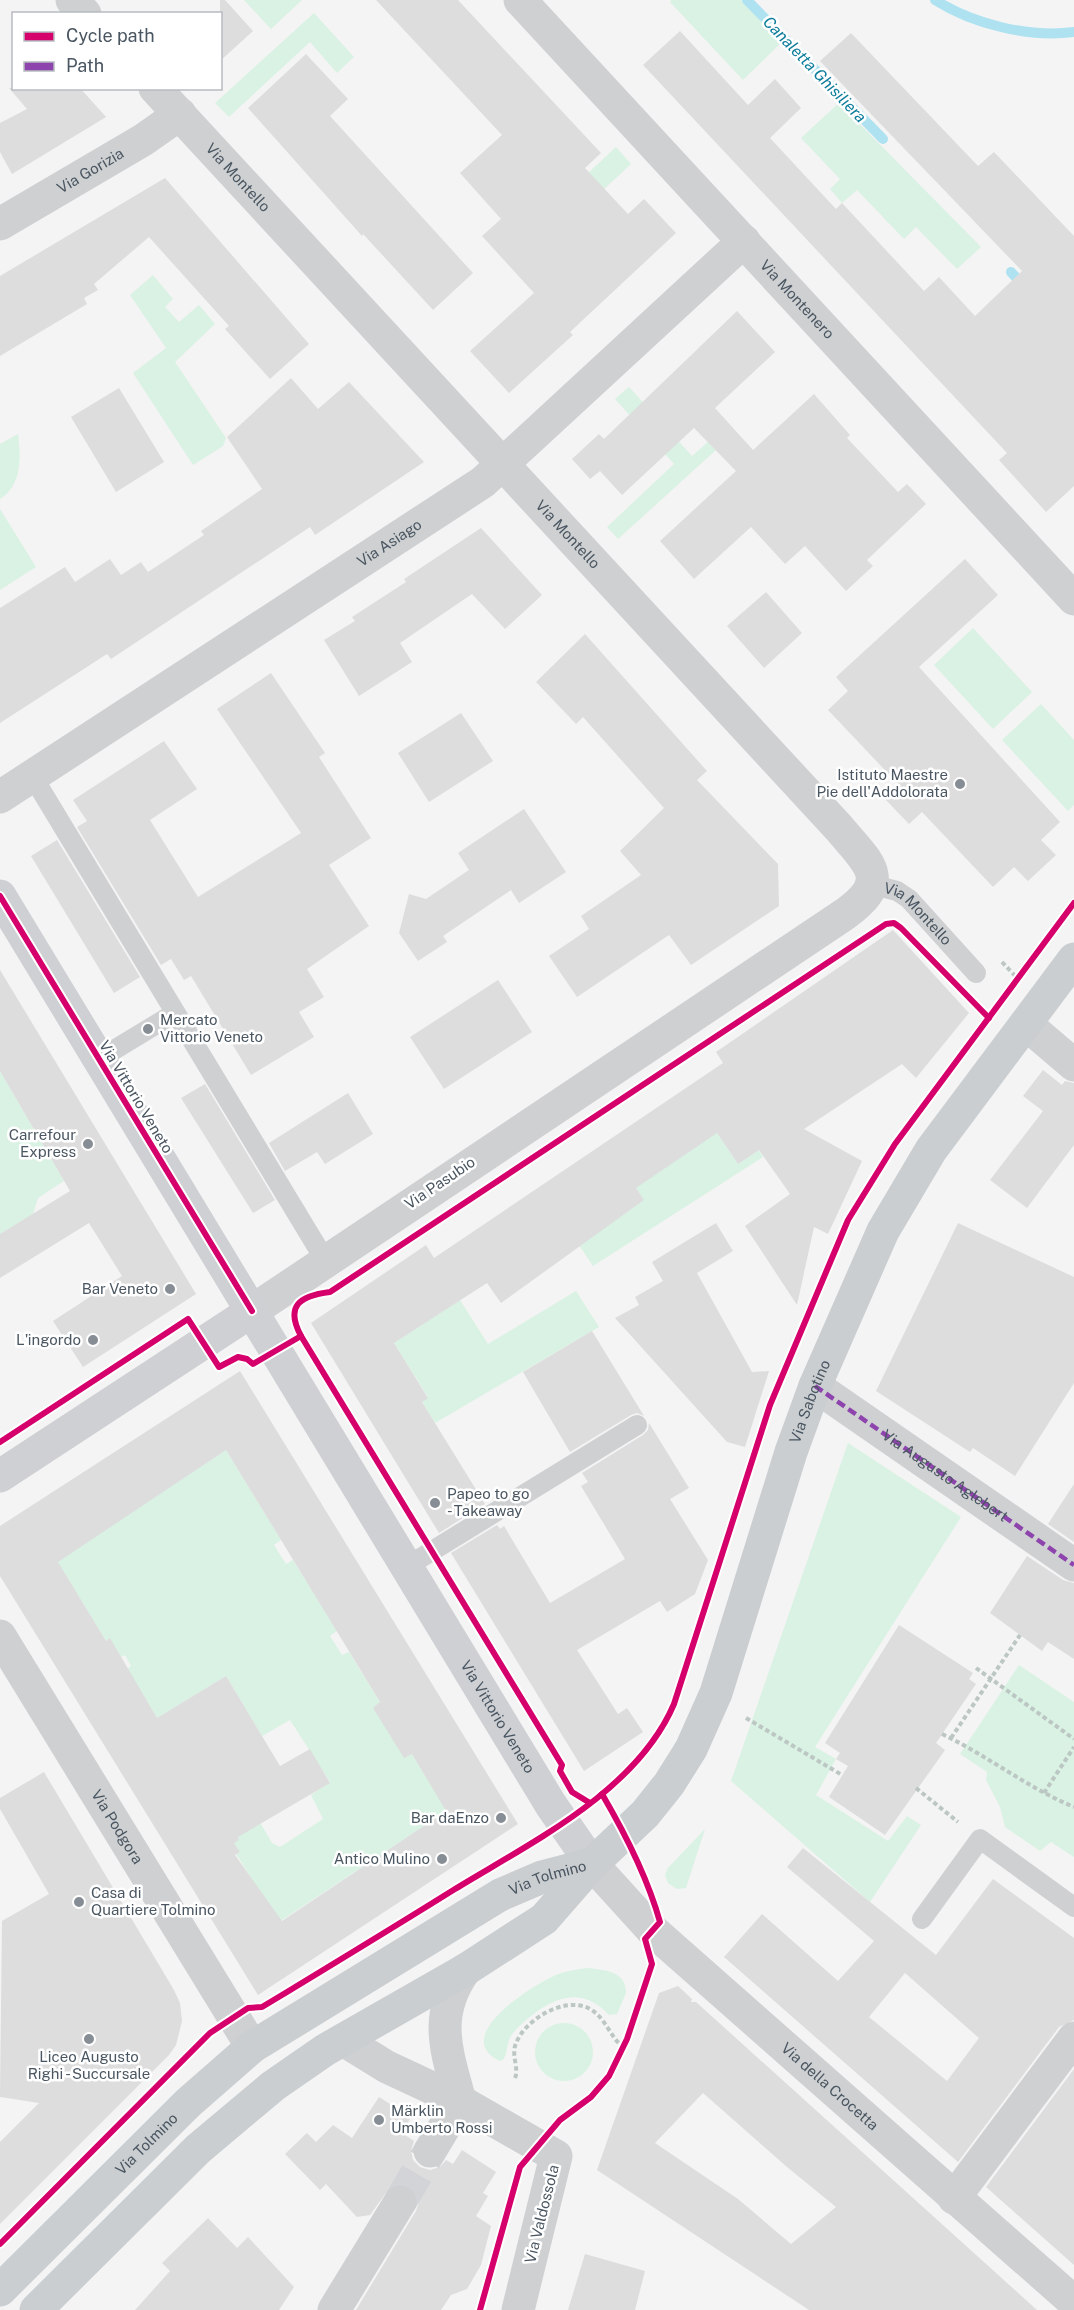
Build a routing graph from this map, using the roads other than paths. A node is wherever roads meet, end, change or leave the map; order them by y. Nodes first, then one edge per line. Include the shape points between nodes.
1 (72, 0) edge
2 (520, 0) edge
3 (83, 12) edge
4 (157, 90) edge
5 (180, 114) junction
6 (0, 224) edge
7 (744, 241) junction
8 (503, 465) junction
9 (1074, 598) edge
10 (33, 777) junction
11 (0, 797) edge
12 (874, 885) junction
13 (0, 896) edge
14 (1074, 959) edge
15 (976, 973) dead end
16 (175, 1013) junction
17 (1026, 1024) junction
18 (99, 1059) junction
19 (1074, 1065) edge
20 (324, 1260) junction
21 (252, 1311) junction
22 (815, 1386) junction
23 (637, 1425) dead end
24 (0, 1476) edge
25 (1074, 1565) edge
26 (406, 1567) junction
27 (0, 1636) edge
28 (592, 1864) junction
29 (1074, 1907) edge
30 (922, 1919) dead end
31 (465, 1970) junction
32 (1074, 2038) edge
33 (343, 2040) junction
34 (252, 2048) junction
35 (460, 2101) junction
36 (430, 2151) tunnel mouth
37 (954, 2198) junction
38 (400, 2202) tunnel mouth
39 (0, 2290) edge
40 (1074, 2302) edge
41 (36, 2310) edge
42 (334, 2310) edge
43 (518, 2310) edge

1 - 3 street
2 - 7 street, Via Montenero
4 - 5 street, Via Montello
5 - 6 street, Via Gorizia
5 - 8 street, Via Montello
7 - 8 street, Via Asiago
7 - 9 street, Via Montenero
8 - 10 street, Via Asiago via 468,492
8 - 12 street, Via Montello via 860,851 873,873
10 - 11 street, Via Asiago
10 - 16 lane
12 - 15 lane, Via Montello via 909,899
12 - 20 street, Via Pasubio via 865,899 845,914
13 - 18 street, Via Vittorio Veneto
14 - 17 main road, Via Sabotino
16 - 18 lane, Via Vittorio Veneto
16 - 20 lane
17 - 19 street
17 - 22 main road, Via Sabotino via 931,1150 897,1204
18 - 21 street, Via Vittorio Veneto
20 - 21 street, Via Pasubio
21 - 24 street, Via Pasubio
21 - 26 street, Via Vittorio Veneto
22 - 25 street, Via Augusto Aglebert
22 - 28 main road, Via Sabotino via 704,1720 681,1766 656,1801 626,1835
23 - 26 lane
26 - 28 street, Via Vittorio Veneto via 551,1805
27 - 34 street, Via Podgora
28 - 31 main road, Via Tolmino via 544,1918
28 - 34 main road, Via Tolmino via 543,1877 500,1895
28 - 37 street, Via della Crocetta via 652,1930
29 - 30 lane via 980,1839
31 - 33 main road, Via Tolmino
31 - 35 street via 451,1993 443,2019 447,2055
32 - 37 street
33 - 35 street, Via Valdossola via 387,2067
33 - 41 main road, Via Tolmino via 300,2066 222,2128
34 - 39 main road, Via Tolmino via 181,2111
35 - 36 street
35 - 43 street, Via Valdossola via 556,2156
37 - 40 street, Via della Crocetta
38 - 42 street

